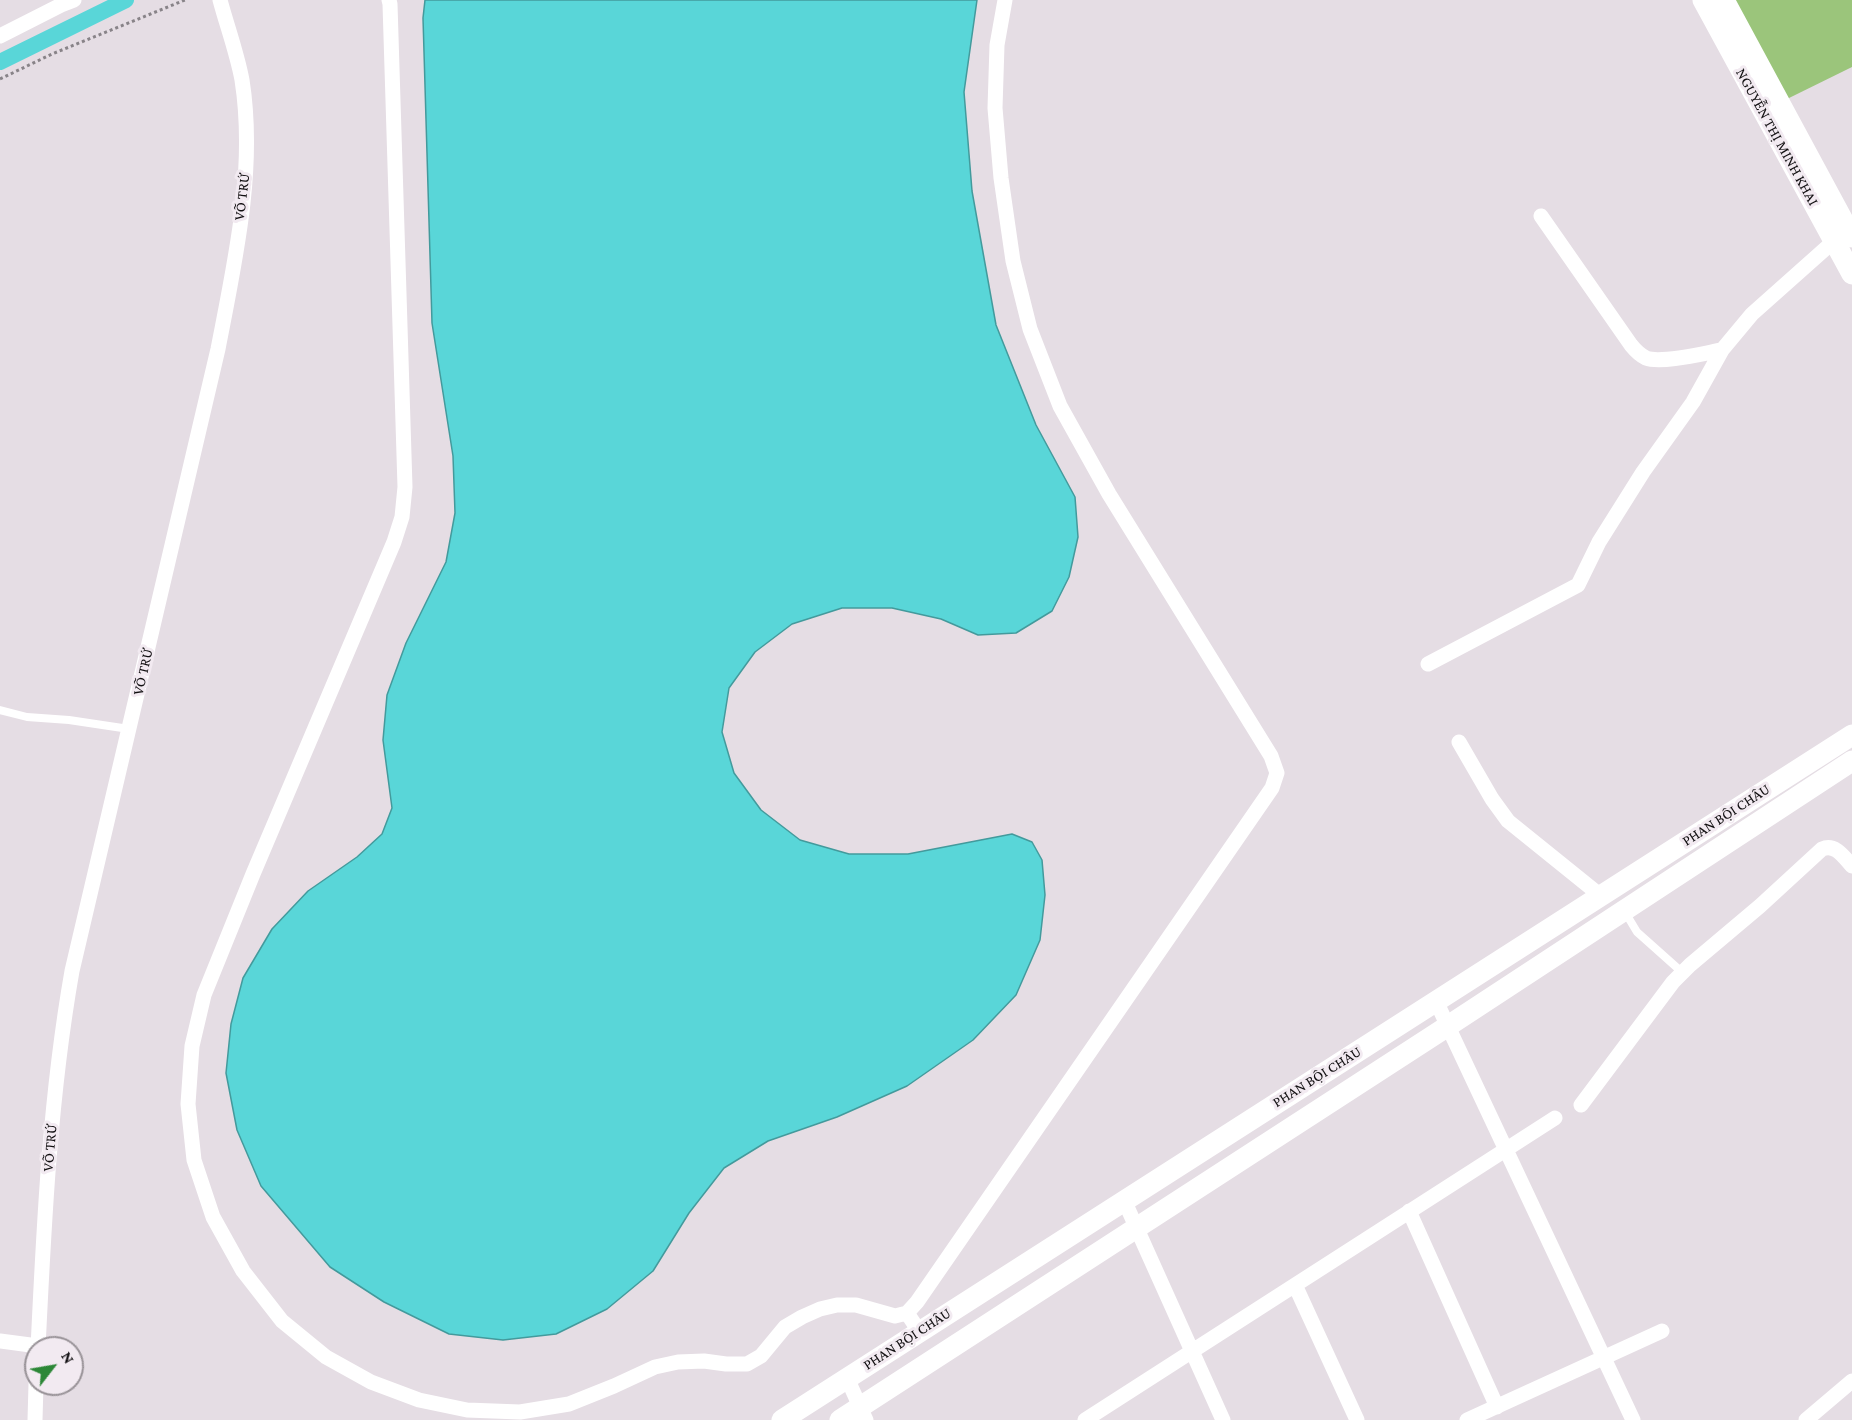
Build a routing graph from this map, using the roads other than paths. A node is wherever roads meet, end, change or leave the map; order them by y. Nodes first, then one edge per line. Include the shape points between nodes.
1 (74, 0) edge
2 (220, 0) edge
3 (389, 0) edge
4 (1005, 0) edge
5 (1702, 0) edge
6 (1724, 0) edge
7 (0, 36) edge
8 (1541, 216) dead end
9 (1845, 237) edge
10 (1852, 274) edge
11 (1722, 350) junction
12 (1428, 664) dead end
13 (0, 710) edge
14 (130, 729) junction
15 (1852, 735) edge
16 (1459, 742) dead end
17 (1852, 761) edge
18 (1852, 866) edge
19 (1600, 896) junction
20 (1624, 910) junction
21 (1683, 973) junction
22 (1436, 1001) junction
23 (1448, 1026) junction
24 (1581, 1105) dead end
25 (1555, 1118) dead end
26 (1506, 1149) junction
27 (1124, 1200) junction
28 (1409, 1211) junction
29 (1136, 1228) junction
30 (1295, 1285) junction
31 (913, 1322) junction
32 (1662, 1331) dead end
33 (39, 1336) edge
34 (0, 1341) edge
35 (24, 1345) edge
36 (1192, 1351) junction
37 (1604, 1358) junction
38 (847, 1378) junction
39 (1852, 1381) edge
40 (36, 1396) edge
41 (1497, 1407) junction
42 (863, 1414) edge
43 (35, 1420) edge
44 (782, 1420) edge
45 (840, 1420) edge
46 (1085, 1420) edge
47 (1223, 1420) edge
48 (1357, 1420) edge
49 (1467, 1420) edge
50 (1633, 1420) edge
51 (1806, 1420) edge

1 - 7 street
2 - 14 street, VÕ TRỨ via 241,78 246,174 218,349
3 - 31 street via 405,487 402,516 204,995 192,1046 188,1104 194,1160 213,1217 243,1271 282,1321 327,1357 372,1382 419,1400 467,1410 520,1412 569,1404 655,1367 678,1362 747,1364 761,1356 785,1328 820,1309 837,1305 856,1305
4 - 31 street via 997,45 994,108 1013,261 1030,329 1060,406 1109,494 1271,756 1277,773 1272,788 917,1302
5 - 9 street, NGUYỄN THỊ MINH KHAI
6 - 9 street, NGUYỄN THỊ MINH KHAI
8 - 11 street via 1638,353 1656,359
9 - 10 street, NGUYỄN THỊ MINH KHAI
9 - 11 street via 1752,314
11 - 12 street via 1693,402 1599,542 1578,585
13 - 14 lane via 27,717
14 - 33 street, VÕ TRỨ via 82,921 65,1010 50,1137
15 - 19 street, PHAN BỘI CHÂU
16 - 19 street via 1508,821
17 - 20 street, PHAN BỘI CHÂU
18 - 21 street via 1835,849 1822,849
19 - 22 street, PHAN BỘI CHÂU
20 - 21 lane via 1636,932
20 - 23 street, PHAN BỘI CHÂU
21 - 24 street via 1656,1003
22 - 23 street
22 - 27 street, PHAN BỘI CHÂU
23 - 26 street
23 - 29 street, PHAN BỘI CHÂU
25 - 26 street
26 - 28 street
26 - 37 street
27 - 29 street
27 - 31 street, PHAN BỘI CHÂU
28 - 30 street
28 - 41 street
29 - 36 street
29 - 42 street, PHAN BỘI CHÂU
30 - 36 street
30 - 48 street
31 - 38 street, PHAN BỘI CHÂU
32 - 37 street
34 - 35 street
36 - 46 street
36 - 47 street
37 - 41 street
37 - 50 street
38 - 42 street
38 - 44 street, PHAN BỘI CHÂU
39 - 51 street
40 - 43 street
41 - 49 street
42 - 45 street, PHAN BỘI CHÂU

